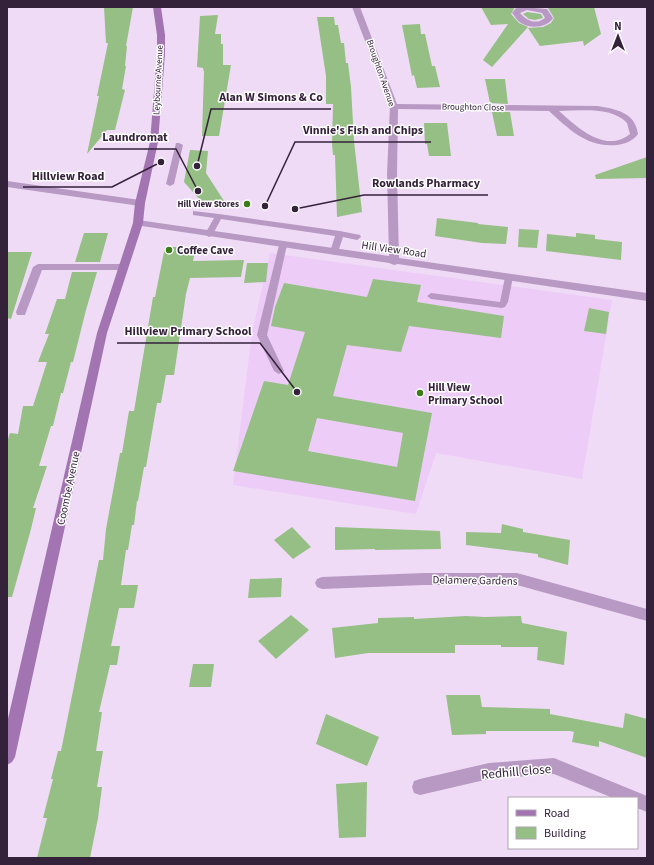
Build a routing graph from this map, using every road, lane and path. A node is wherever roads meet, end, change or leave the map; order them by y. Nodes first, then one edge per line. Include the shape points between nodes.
1 (157, 7) edge
2 (356, 7) edge
3 (394, 106) junction
4 (552, 109) junction
5 (179, 145) dead end
6 (7, 184) edge
7 (170, 184) dead end
8 (140, 203) junction
9 (196, 213) dead end
10 (219, 216) junction
11 (138, 223) junction
12 (209, 234) junction
13 (340, 234) junction
14 (357, 237) dead end
15 (283, 245) junction
16 (334, 252) junction
17 (394, 262) junction
18 (122, 267) junction
19 (508, 277) junction
20 (431, 296) dead end
21 (647, 297) edge
22 (21, 312) dead end
23 (279, 371) dead end
24 (322, 583) dead end
25 (647, 615) edge
26 (7, 757) edge
27 (420, 787) dead end
28 (630, 797) edge

1 - 8 street, Leybourne Avenue via 161,34 154,142
2 - 3 street, Broughton Avenue
3 - 4 street, Broughton Close
3 - 17 street, Broughton Avenue
4 - 4 street, Broughton Close via 597,109 618,113 632,123 634,134 628,140 620,142 595,142 587,139
5 - 7 lane
6 - 8 street
8 - 11 street, Leybourne Avenue
9 - 10 lane
10 - 12 lane
10 - 13 lane
11 - 12 street, Hill View Road
11 - 18 street, Coombe Avenue
12 - 15 street, Hill View Road
13 - 14 lane
13 - 16 lane
15 - 16 street, Hill View Road
15 - 23 lane via 262,336
16 - 17 street, Hill View Road
17 - 19 street, Hill View Road
18 - 22 street via 38,267
18 - 26 street, Coombe Avenue via 102,333
19 - 20 lane via 502,305
19 - 21 street, Hill View Road
24 - 25 street, Delamere Gardens via 518,579
27 - 28 street, Redhill Close via 489,771 554,766

